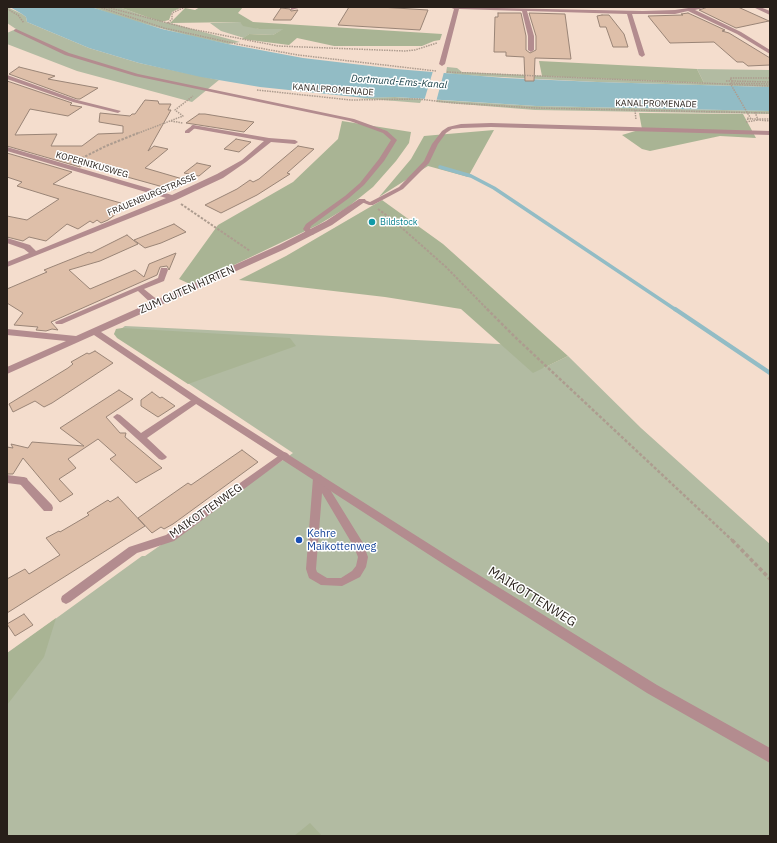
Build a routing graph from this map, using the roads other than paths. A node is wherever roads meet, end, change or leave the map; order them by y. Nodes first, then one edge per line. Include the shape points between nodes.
1 (299, 7) edge
2 (452, 7) edge
3 (457, 7) edge
4 (637, 7) edge
5 (704, 7) edge
6 (756, 7) edge
7 (293, 9) dead end
8 (524, 10) junction
9 (690, 10) junction
10 (629, 13) junction
11 (643, 13) junction
12 (770, 13) edge
13 (16, 30) dead end
14 (531, 50) dead end
15 (770, 52) edge
16 (642, 55) dead end
17 (442, 64) dead end
18 (7, 77) edge
19 (118, 111) dead end
20 (190, 130) dead end
21 (770, 133) edge
22 (269, 140) junction
23 (295, 142) dead end
24 (7, 149) edge
25 (173, 198) junction
26 (362, 201) joint
27 (310, 234) junction
28 (7, 240) edge
29 (35, 254) junction
30 (7, 265) edge
31 (164, 270) dead end
32 (139, 288) junction
33 (156, 303) junction
34 (59, 322) dead end
35 (7, 332) edge
36 (95, 332) junction
37 (78, 339) junction
38 (7, 371) edge
39 (196, 400) junction
40 (117, 417) dead end
41 (141, 438) junction
42 (284, 455) junction
43 (162, 457) dead end
44 (318, 478) junction
45 (7, 479) edge
46 (23, 481) joint
47 (48, 508) dead end
48 (66, 599) dead end
49 (770, 756) edge

1 - 7 street
2 - 3 street
3 - 8 street
3 - 17 street
4 - 11 street
5 - 9 street
6 - 12 street
8 - 10 street
8 - 14 street
9 - 11 street
9 - 15 street via 739,33
10 - 11 street
10 - 16 street
13 - 27 lane via 68,54 137,75 352,120 385,132 394,140 382,160 362,184 308,225 306,228
18 - 19 street via 75,101
20 - 22 street
21 - 26 lane via 460,126 444,132 427,162 401,188 371,204
22 - 23 street
22 - 25 street, FRAUENBURGSTRASSE via 244,161
24 - 25 street, KOPERNIKUSWEG
25 - 29 street, FRAUENBURGSTRASSE
26 - 27 street, ZUM GUTEN HIRTEN
27 - 33 street, ZUM GUTEN HIRTEN
28 - 29 street via 27,247
29 - 30 street, FRAUENBURGSTRASSE
31 - 32 lane via 160,279
32 - 33 lane
32 - 34 lane
33 - 36 street, ZUM GUTEN HIRTEN
35 - 37 street
36 - 37 street, ZUM GUTEN HIRTEN
36 - 39 street, MAIKOTTENWEG
37 - 38 street, ZUM GUTEN HIRTEN
39 - 41 lane
39 - 42 street, MAIKOTTENWEG
40 - 41 lane
41 - 43 lane
42 - 44 street, MAIKOTTENWEG
42 - 48 lane, MAIKOTTENWEG via 170,538 133,550
44 - 44 lane via 311,569 313,575 324,582 342,582 356,574 363,557
44 - 49 street, MAIKOTTENWEG via 652,689
45 - 46 street
46 - 47 lane

